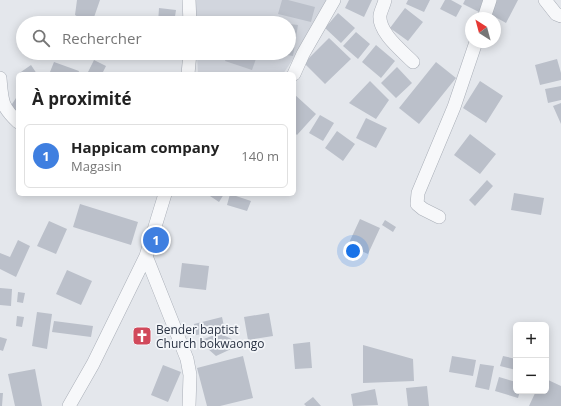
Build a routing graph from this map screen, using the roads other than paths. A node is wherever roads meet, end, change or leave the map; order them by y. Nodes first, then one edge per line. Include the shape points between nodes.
1 (189, 0) edge
2 (334, 0) edge
3 (385, 0) edge
4 (490, 0) edge
5 (545, 0) edge
6 (486, 12) edge
7 (190, 16) edge
8 (561, 16) edge
9 (474, 48) edge
10 (189, 60) edge
11 (413, 62) dead end
12 (188, 72) edge
13 (295, 72) edge
14 (0, 78) edge
15 (16, 120) edge
16 (163, 196) edge
17 (439, 217) dead end
18 (146, 256) junction
19 (69, 406) edge
20 (189, 406) edge

1 - 7 street
2 - 13 street
3 - 11 street via 380,15 380,26
4 - 6 street
5 - 8 street via 556,14
9 - 17 street via 454,107 418,193 417,204 423,210
10 - 12 street
14 - 15 street via 2,99 7,112
16 - 18 street
18 - 19 street via 93,364
18 - 20 street via 187,359 190,375

